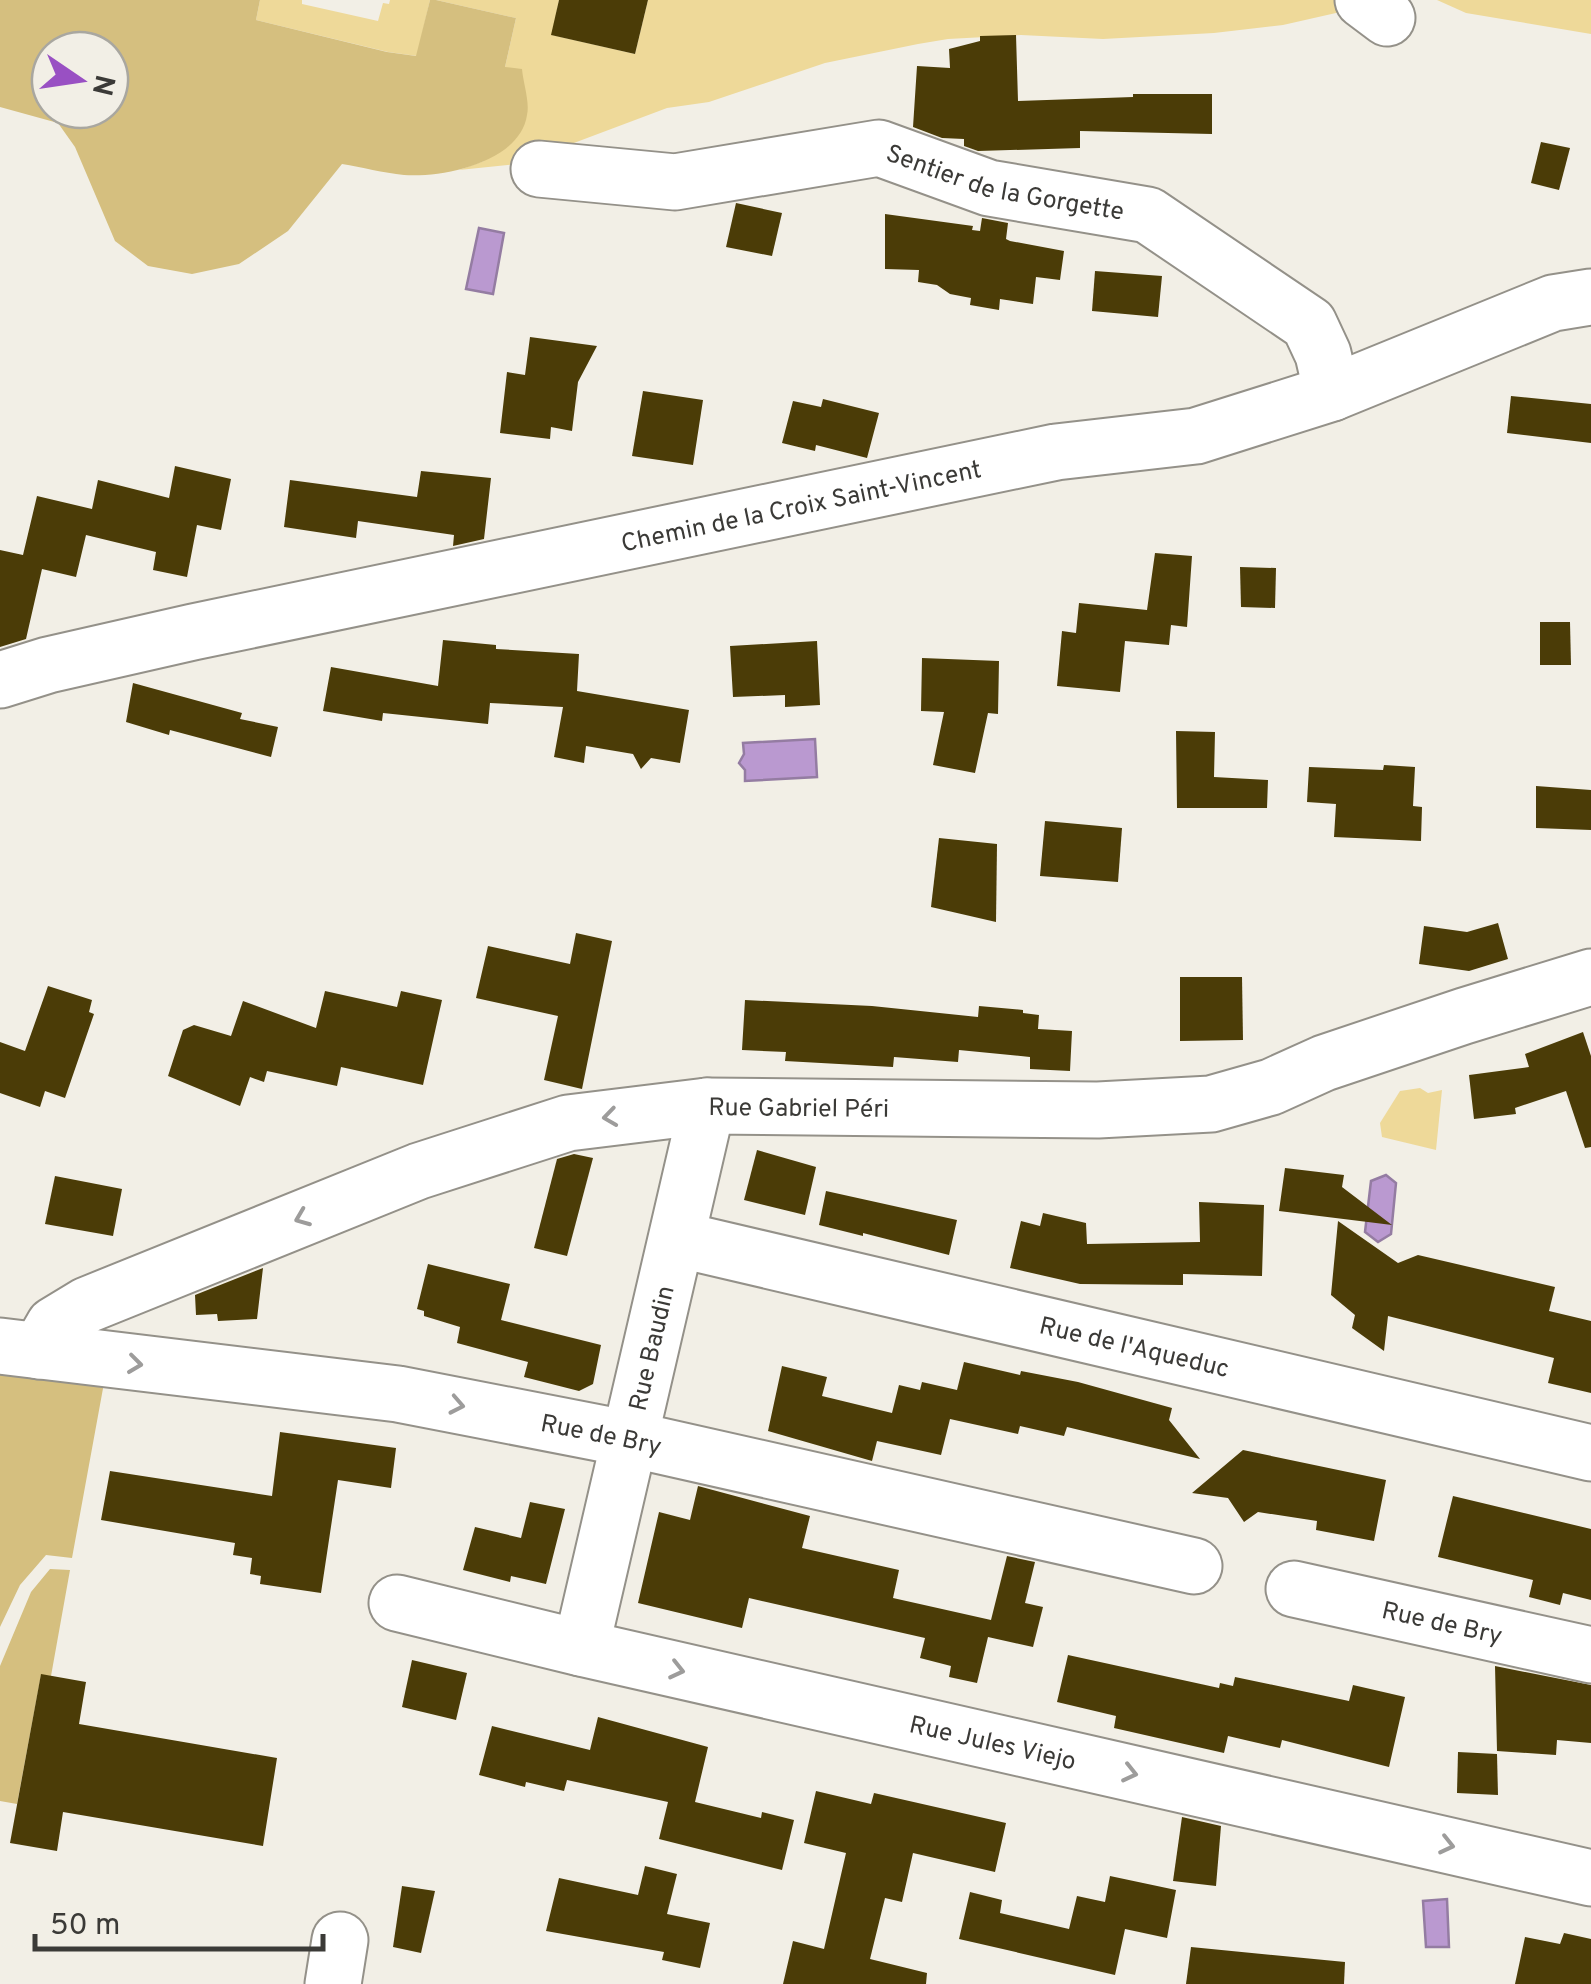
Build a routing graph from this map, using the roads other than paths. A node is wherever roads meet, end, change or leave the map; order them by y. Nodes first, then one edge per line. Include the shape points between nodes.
1 (539, 169) dead end
2 (1591, 297) edge
3 (1332, 393) junction
4 (0, 680) edge
5 (1591, 976) edge
6 (706, 1106) junction
7 (677, 1238) junction
8 (19, 1349) edge
9 (630, 1439) junction
10 (1591, 1452) edge
11 (1194, 1566) dead end
12 (1294, 1588) dead end
13 (397, 1603) dead end
14 (582, 1648) junction
15 (1591, 1655) edge
16 (1591, 1878) edge

1 - 3 street, Sentier de la Gorgette via 675,182 879,148 989,188 1148,215 1309,324
2 - 3 street, Chemin de la Croix Saint-Vincent via 1553,303
3 - 4 street, Chemin de la Croix Saint-Vincent via 1196,436 1056,452 193,632
5 - 6 street, Rue Gabriel Péri via 1211,1104 1098,1110
6 - 7 street, Rue Baudin
6 -> 8 street, Rue Gabriel Péri via 568,1123 419,1171 87,1305
7 - 9 street, Rue Baudin
7 - 10 street, Rue de l'Aqueduc
8 -> 9 street, Rue de Bry via 398,1394
9 - 11 street, Rue de Bry
9 - 14 street, Rue Baudin
12 - 15 street, Rue de Bry
13 - 14 street, Rue Jules Viejo
14 -> 16 street, Rue Jules Viejo

